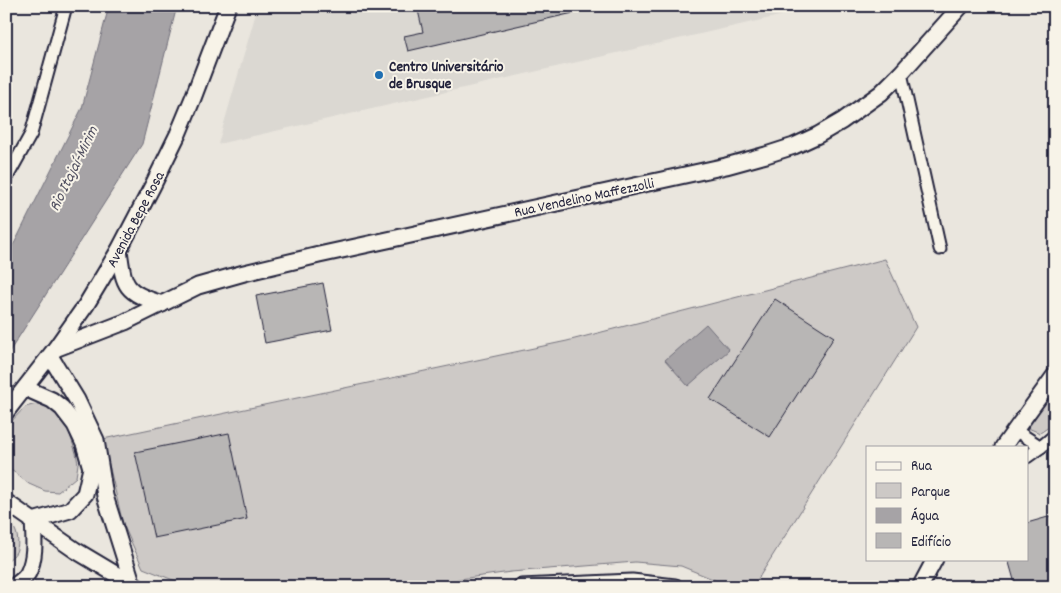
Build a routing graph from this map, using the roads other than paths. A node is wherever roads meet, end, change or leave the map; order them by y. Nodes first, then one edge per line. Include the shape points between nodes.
1 (66, 6) edge
2 (228, 6) edge
3 (961, 6) edge
4 (901, 73) junction
5 (6, 179) edge
6 (940, 248) dead end
7 (119, 250) junction
8 (162, 304) junction
9 (52, 352) junction
10 (1055, 375) edge
11 (25, 388) junction
12 (6, 412) edge
13 (1015, 430) junction
14 (1055, 435) edge
15 (1004, 446) edge
16 (1042, 447) junction
17 (1028, 456) edge
18 (6, 502) edge
19 (33, 521) junction
20 (934, 560) edge
21 (131, 586) edge
22 (13, 587) edge
23 (521, 587) edge
24 (675, 587) edge
25 (920, 587) edge

1 - 5 street via 30,134
2 - 7 main road, Avenida Bepe Rosa via 178,134
3 - 4 main road, Rua Vendelino Maffezzolli
4 - 6 street
4 - 8 main road, Rua Vendelino Maffezzolli via 881,93 842,121 794,146 766,155 244,273 198,286
7 - 8 main road via 125,282 131,291
7 - 9 main road, Avenida Bepe Rosa via 86,305
8 - 9 main road, Rua Vendelino Maffezzolli
9 - 11 main road, Avenida Bepe Rosa
9 - 21 main road via 96,440 105,496
10 - 13 main road
11 - 12 main road, Avenida Bepe Rosa
11 - 19 main road via 62,408 84,444 91,468 85,494 70,510
13 - 15 main road
13 - 16 street
14 - 16 street
16 - 17 street
18 - 19 main road
19 - 21 main road
19 - 22 main road via 33,559 28,575
20 - 25 main road
23 - 24 main road via 632,582

